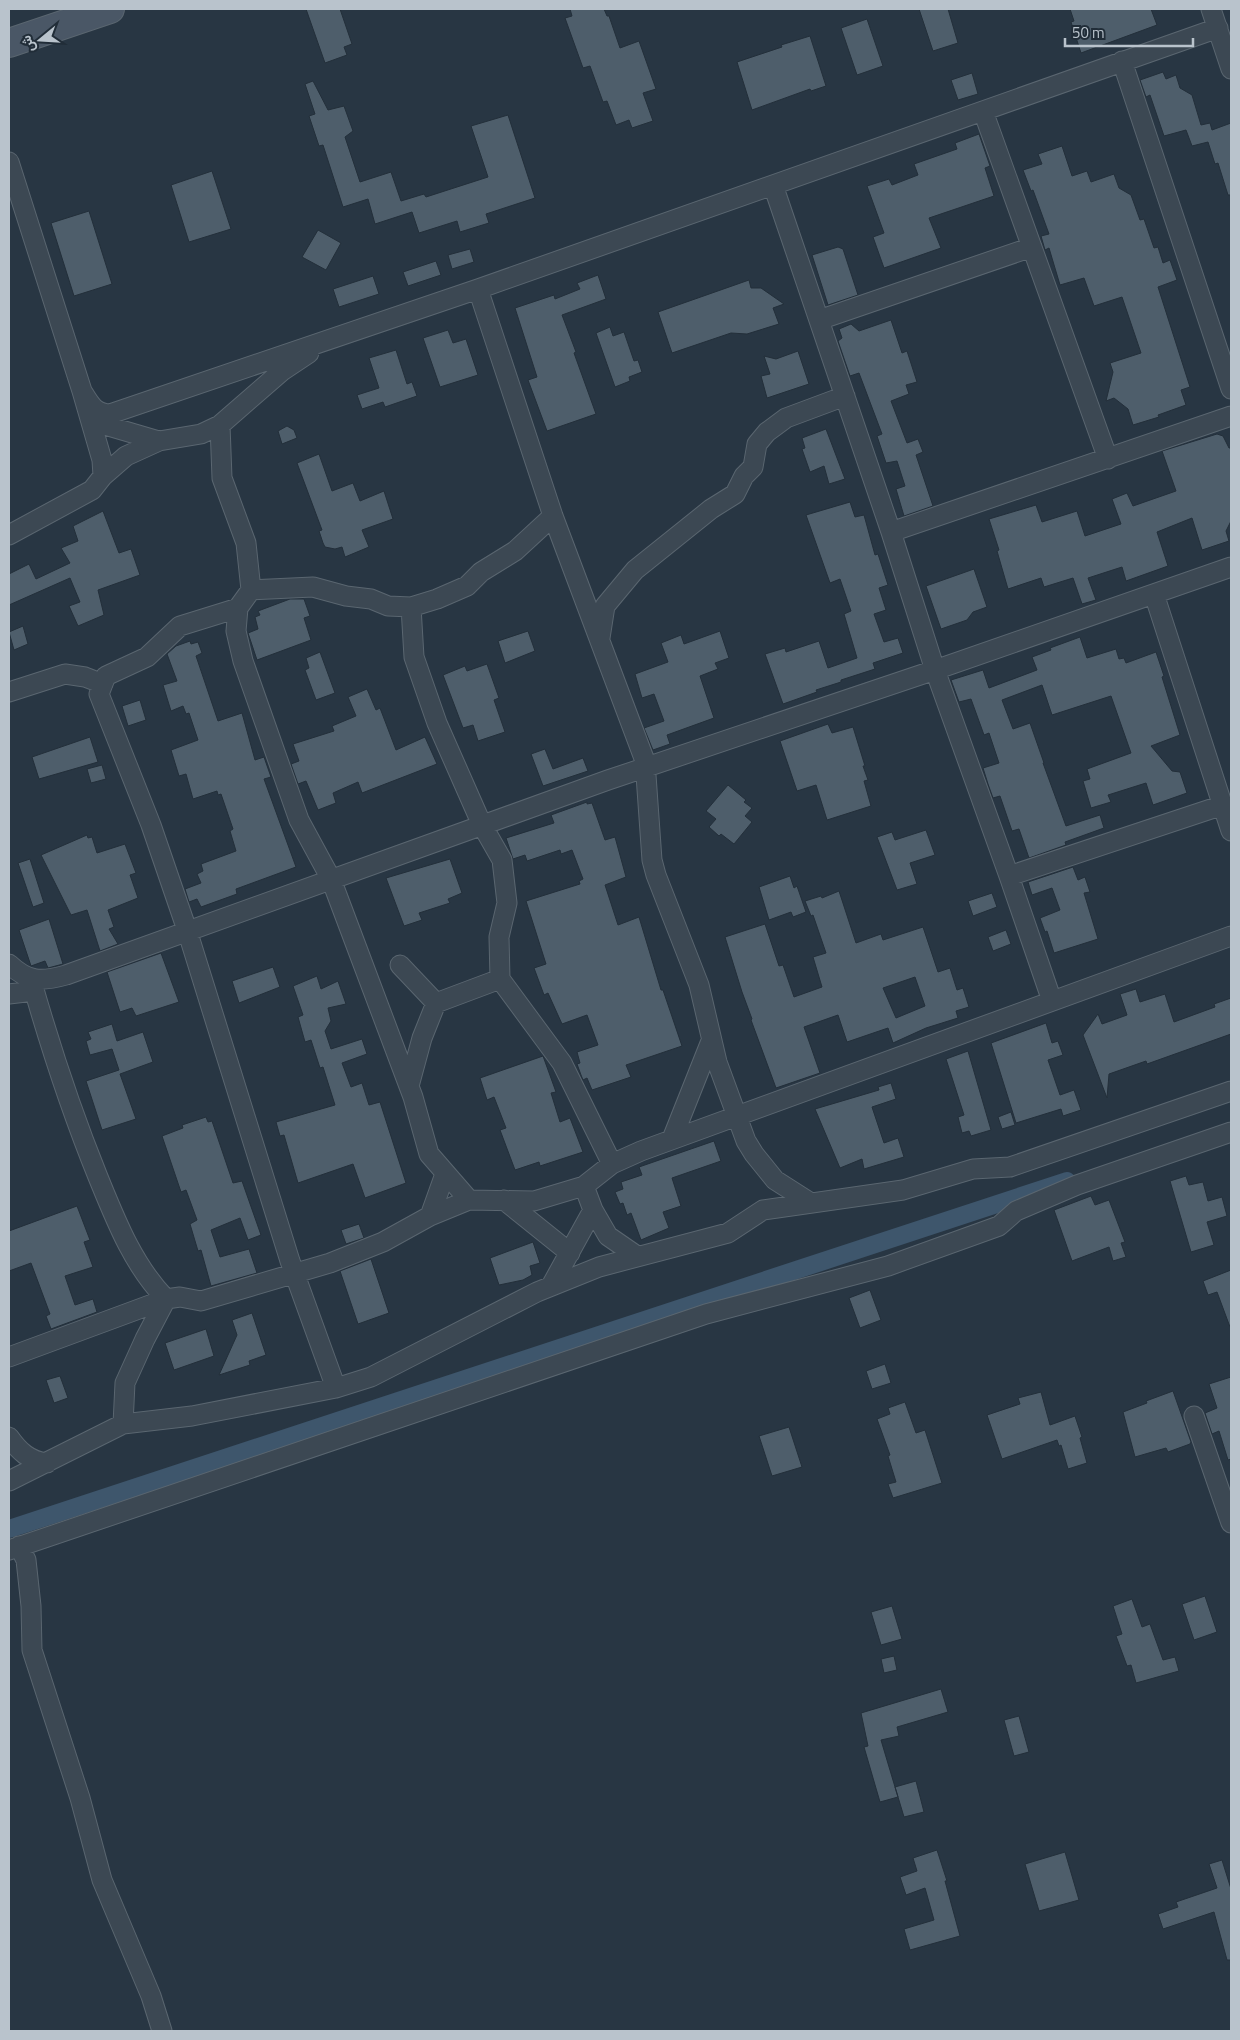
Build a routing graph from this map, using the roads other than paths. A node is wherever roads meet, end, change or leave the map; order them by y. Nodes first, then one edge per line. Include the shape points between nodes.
1 (110, 9) edge
2 (1211, 9) edge
3 (1218, 28) junction
4 (9, 43) edge
5 (1122, 61) junction
6 (1231, 69) edge
7 (983, 111) junction
8 (9, 162) edge
9 (773, 185) junction
10 (1032, 247) junction
11 (478, 289) junction
12 (819, 320) junction
13 (329, 340) junction
14 (1231, 389) edge
15 (82, 390) junction
16 (845, 396) junction
17 (1231, 416) edge
18 (91, 421) junction
19 (220, 425) junction
20 (159, 441) junction
21 (1108, 458) junction
22 (103, 476) junction
23 (553, 516) junction
24 (891, 532) junction
25 (9, 535) edge
26 (1231, 567) edge
27 (251, 590) junction
28 (1154, 594) junction
29 (411, 607) junction
30 (238, 608) junction
31 (600, 640) junction
32 (934, 670) junction
33 (103, 684) junction
34 (9, 692) edge
35 (646, 768) junction
36 (1222, 805) junction
37 (482, 825) junction
38 (1231, 831) edge
39 (1009, 876) junction
40 (331, 879) junction
41 (187, 930) junction
42 (1231, 936) edge
43 (9, 964) edge
44 (400, 965) dead end
45 (500, 979) junction
46 (33, 985) junction
47 (9, 994) edge
48 (1052, 1001) junction
49 (436, 1003) junction
50 (711, 1040) junction
51 (409, 1086) junction
52 (1231, 1091) edge
53 (735, 1115) junction
54 (1231, 1132) edge
55 (672, 1139) junction
56 (612, 1164) junction
57 (445, 1174) junction
58 (584, 1186) junction
59 (469, 1200) junction
60 (504, 1200) junction
61 (811, 1203) junction
62 (594, 1210) junction
63 (430, 1216) junction
64 (570, 1254) junction
65 (637, 1256) junction
66 (294, 1273) junction
67 (551, 1286) junction
68 (166, 1299) junction
69 (9, 1357) edge
70 (336, 1388) junction
71 (1194, 1416) dead end
72 (123, 1424) junction
73 (9, 1437) edge
74 (47, 1464) junction
75 (9, 1481) edge
76 (1230, 1515) edge
77 (14, 1548) edge
78 (162, 2031) edge

1 - 4 main road
2 - 3 street
3 - 5 street
3 - 6 street
5 - 7 street
5 - 14 street
7 - 9 street
7 - 10 street
8 - 15 street
9 - 11 street
9 - 12 street
10 - 12 street
10 - 21 street
11 - 13 street
11 - 23 street
12 - 16 street
13 - 15 street via 110,414 99,413
13 - 19 street via 282,371
15 - 18 street
16 - 24 street
16 - 31 street via 786,418 766,432 757,444 753,467 735,494 711,508 635,570 605,606
17 - 21 street
18 - 20 street
18 - 22 street
19 - 20 street via 201,434
19 - 27 street via 222,478 246,544
20 - 22 street via 126,456
21 - 24 street
22 - 25 street via 92,490
23 - 29 street via 515,551 481,572 467,586
23 - 31 street
24 - 32 street
26 - 28 street
27 - 29 street via 313,587 371,599 388,606
27 - 30 street
28 - 32 street
28 - 36 street
29 - 37 street via 414,657 437,722
30 - 33 street via 180,626 147,657 106,676
30 - 40 street via 236,631 243,661 299,820
31 - 35 street
32 - 35 street
32 - 39 street
33 - 34 street via 66,674
33 - 41 street via 98,694 151,826
35 - 37 street
35 - 50 street via 652,860 704,1000
36 - 38 street
36 - 39 street
37 - 40 street
37 - 45 street via 502,860 507,903 499,937
39 - 48 street
40 - 41 street
40 - 51 street
41 - 46 street
41 - 66 street
42 - 48 street
43 - 46 street
44 - 49 street
45 - 49 street
45 - 56 street via 562,1064
46 - 47 street
46 - 68 street via 72,1109 115,1219 141,1269
48 - 53 street
49 - 51 street
50 - 53 street
50 - 55 street
51 - 57 street via 429,1154
52 - 61 street via 1010,1167 973,1169 903,1190
53 - 55 street
53 - 61 street via 746,1141 775,1180
54 - 77 street via 1077,1185 1016,1211 999,1226 888,1266 706,1314
55 - 56 street
56 - 58 street
57 - 59 street
57 - 63 street
58 - 60 street via 534,1201
58 - 62 street
59 - 60 street
59 - 63 street
60 - 64 street
61 - 65 street via 763,1210 728,1233
62 - 64 street
62 - 65 street via 608,1236
63 - 66 street via 383,1242
64 - 67 street
65 - 67 street
66 - 68 street via 201,1301 180,1297
66 - 70 street
67 - 70 street via 372,1377
68 - 69 street
68 - 72 street via 125,1383
70 - 72 street via 192,1416
71 - 76 street
72 - 74 street
73 - 74 street via 22,1454
74 - 75 street
77 - 78 street via 26,1560 32,1650 80,1798 102,1880 151,1996

